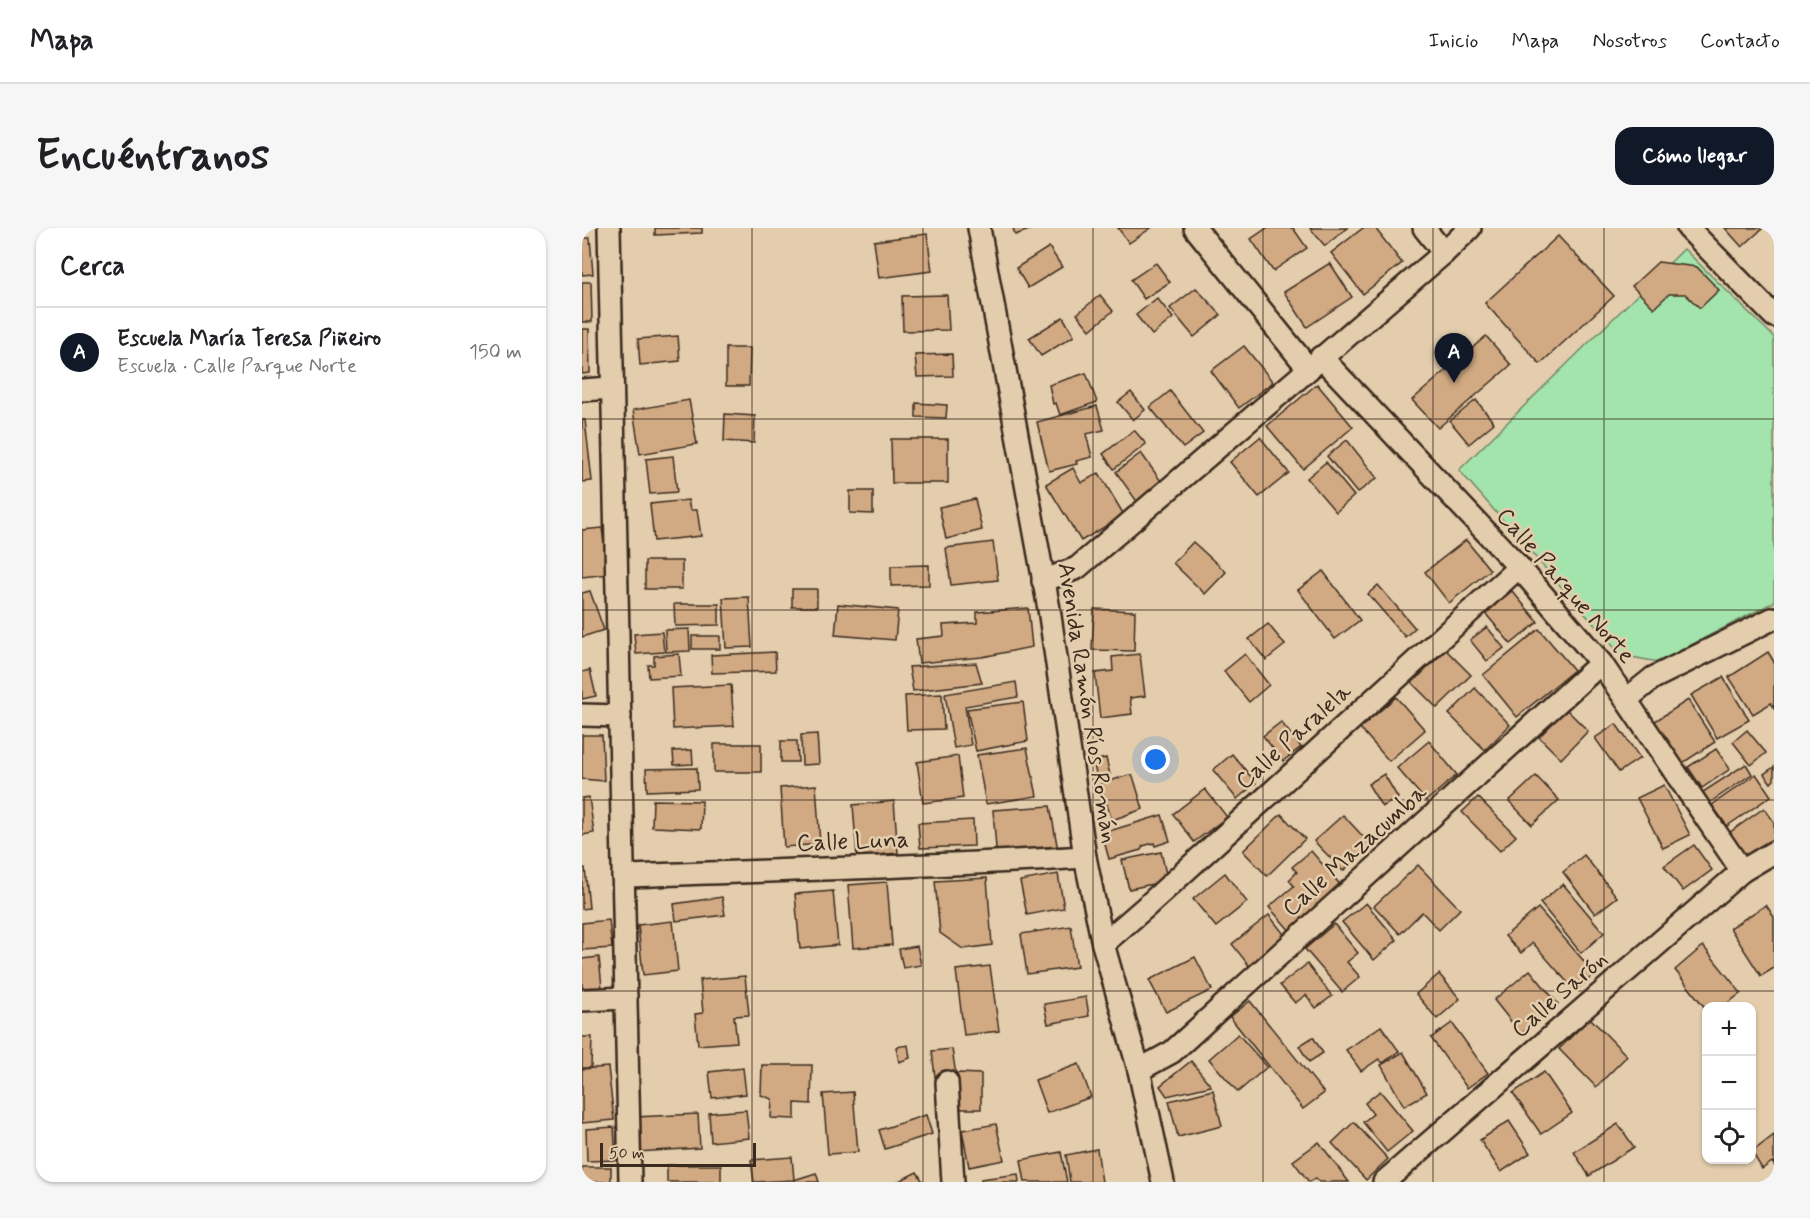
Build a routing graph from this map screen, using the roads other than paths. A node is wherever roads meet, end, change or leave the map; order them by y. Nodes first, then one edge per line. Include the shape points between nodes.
1 (609, 228) edge
2 (979, 228) edge
3 (1195, 228) edge
4 (1424, 228) edge
5 (1470, 228) edge
6 (1688, 228) edge
7 (1444, 253) junction
8 (1774, 316) edge
9 (1315, 362) junction
10 (612, 388) junction
11 (582, 390) edge
12 (1519, 567) junction
13 (1044, 581) junction
14 (1774, 618) edge
15 (1601, 663) junction
16 (1627, 699) junction
17 (582, 715) edge
18 (620, 716) junction
19 (1774, 852) edge
20 (1085, 856) junction
21 (1742, 871) junction
22 (622, 876) junction
23 (1103, 944) junction
24 (626, 998) junction
25 (582, 1000) edge
26 (1139, 1070) junction
27 (947, 1082) dead end
28 (630, 1182) edge
29 (953, 1182) edge
30 (1163, 1182) edge
31 (1384, 1182) edge

1 - 10 street
2 - 13 street, Avenida Ramón Ríos Román
3 - 9 street, Calle Parque Norte
4 - 7 street
5 - 7 street
6 - 8 street
7 - 9 street
9 - 12 street, Calle Parque Norte
9 - 13 street via 1077,568
10 - 11 street
10 - 18 street
12 - 15 street, Calle Parque Norte
12 - 23 street, Calle Paralela
13 - 20 street, Avenida Ramón Ríos Román
14 - 16 street via 1653,678
15 - 16 street, Calle Parque Norte
15 - 26 street, Calle Mazacumba via 1172,1052
16 - 21 street, Calle Parque Norte
17 - 18 street
18 - 22 street
19 - 21 street, Calle Sarón
20 - 22 street, Calle Luna via 967,865
20 - 23 street, Avenida Ramón Ríos Román
21 - 31 street, Calle Sarón
22 - 24 street
23 - 26 street, Avenida Ramón Ríos Román
24 - 25 street
24 - 28 street
26 - 30 street, Avenida Ramón Ríos Román
27 - 29 street

